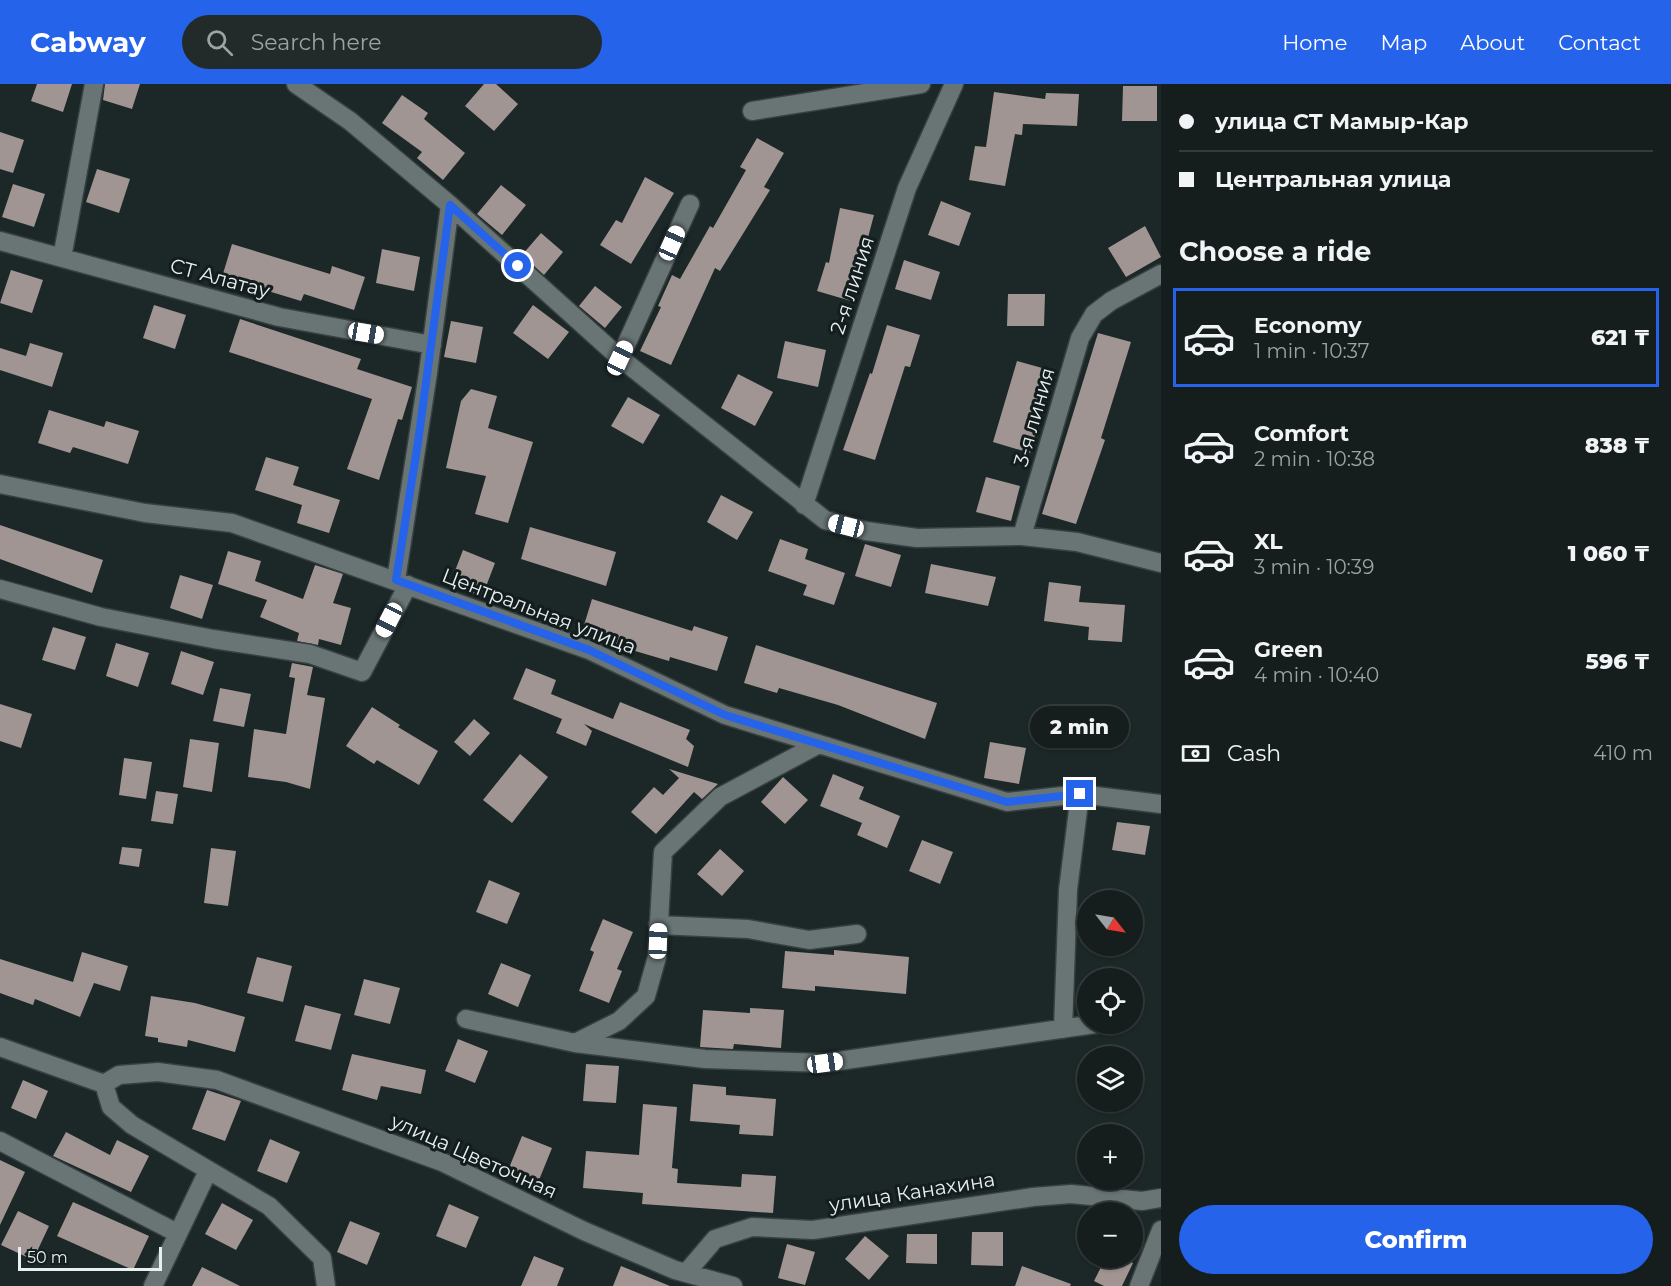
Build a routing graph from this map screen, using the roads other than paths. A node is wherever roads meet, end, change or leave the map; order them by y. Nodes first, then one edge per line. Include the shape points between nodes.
1 (94, 84) edge
2 (296, 84) edge
3 (921, 84) edge
4 (954, 84) edge
5 (752, 111) dead end
6 (690, 204) dead end
7 (450, 205) junction
8 (0, 241) edge
9 (62, 258) junction
10 (1161, 274) edge
11 (432, 345) junction
12 (620, 358) junction
13 (0, 484) edge
14 (804, 505) junction
15 (1023, 536) junction
16 (1161, 563) edge
17 (402, 583) junction
18 (0, 589) edge
19 (819, 744) junction
20 (1080, 794) junction
21 (1161, 804) edge
22 (658, 925) junction
23 (857, 934) dead end
24 (466, 1019) dead end
25 (1077, 1027) edge
26 (1063, 1029) junction
27 (575, 1043) junction
28 (0, 1047) edge
29 (104, 1084) junction
30 (0, 1141) edge
31 (208, 1171) junction
32 (1161, 1198) edge
33 (1161, 1230) edge
34 (177, 1233) junction
35 (686, 1273) junction
36 (153, 1286) edge
37 (326, 1286) edge
38 (733, 1286) edge
39 (1139, 1286) edge

1 - 9 street
2 - 7 street via 350,121
3 - 5 street
4 - 14 street, 2-я линия via 907,188
6 - 12 street
7 - 11 street
7 - 12 street
8 - 9 street, СТ Алатау
9 - 11 street, СТ Алатау via 279,317
10 - 15 street, 3-я линия via 1094,314 1080,338
11 - 17 street
12 - 14 street
13 - 17 street, Центральная улица via 145,513 232,523
14 - 15 street via 825,520 866,531 917,538
15 - 16 street via 1077,542
17 - 18 street via 362,672 310,654 101,617
17 - 19 street, Центральная улица via 589,650 725,715
19 - 20 street, Центральная улица via 1007,802
19 - 22 street via 720,797 663,852
20 - 21 street, Центральная улица
20 - 26 street via 1068,890
22 - 23 street via 748,929 809,940
22 - 27 street via 657,957 646,996 619,1021
24 - 27 street
25 - 26 street
26 - 27 street via 825,1063 705,1059
28 - 29 street
29 - 31 street via 111,1107 132,1125
29 - 35 street, улица Цветочная via 119,1075 158,1072 217,1080 431,1158 584,1231
30 - 34 street
31 - 34 street
31 - 37 street via 269,1206 322,1258
32 - 35 street, улица Канахина via 1142,1201 1071,1194 813,1230 752,1227 715,1239
33 - 39 street
34 - 36 street
35 - 38 street, улица Цветочная

